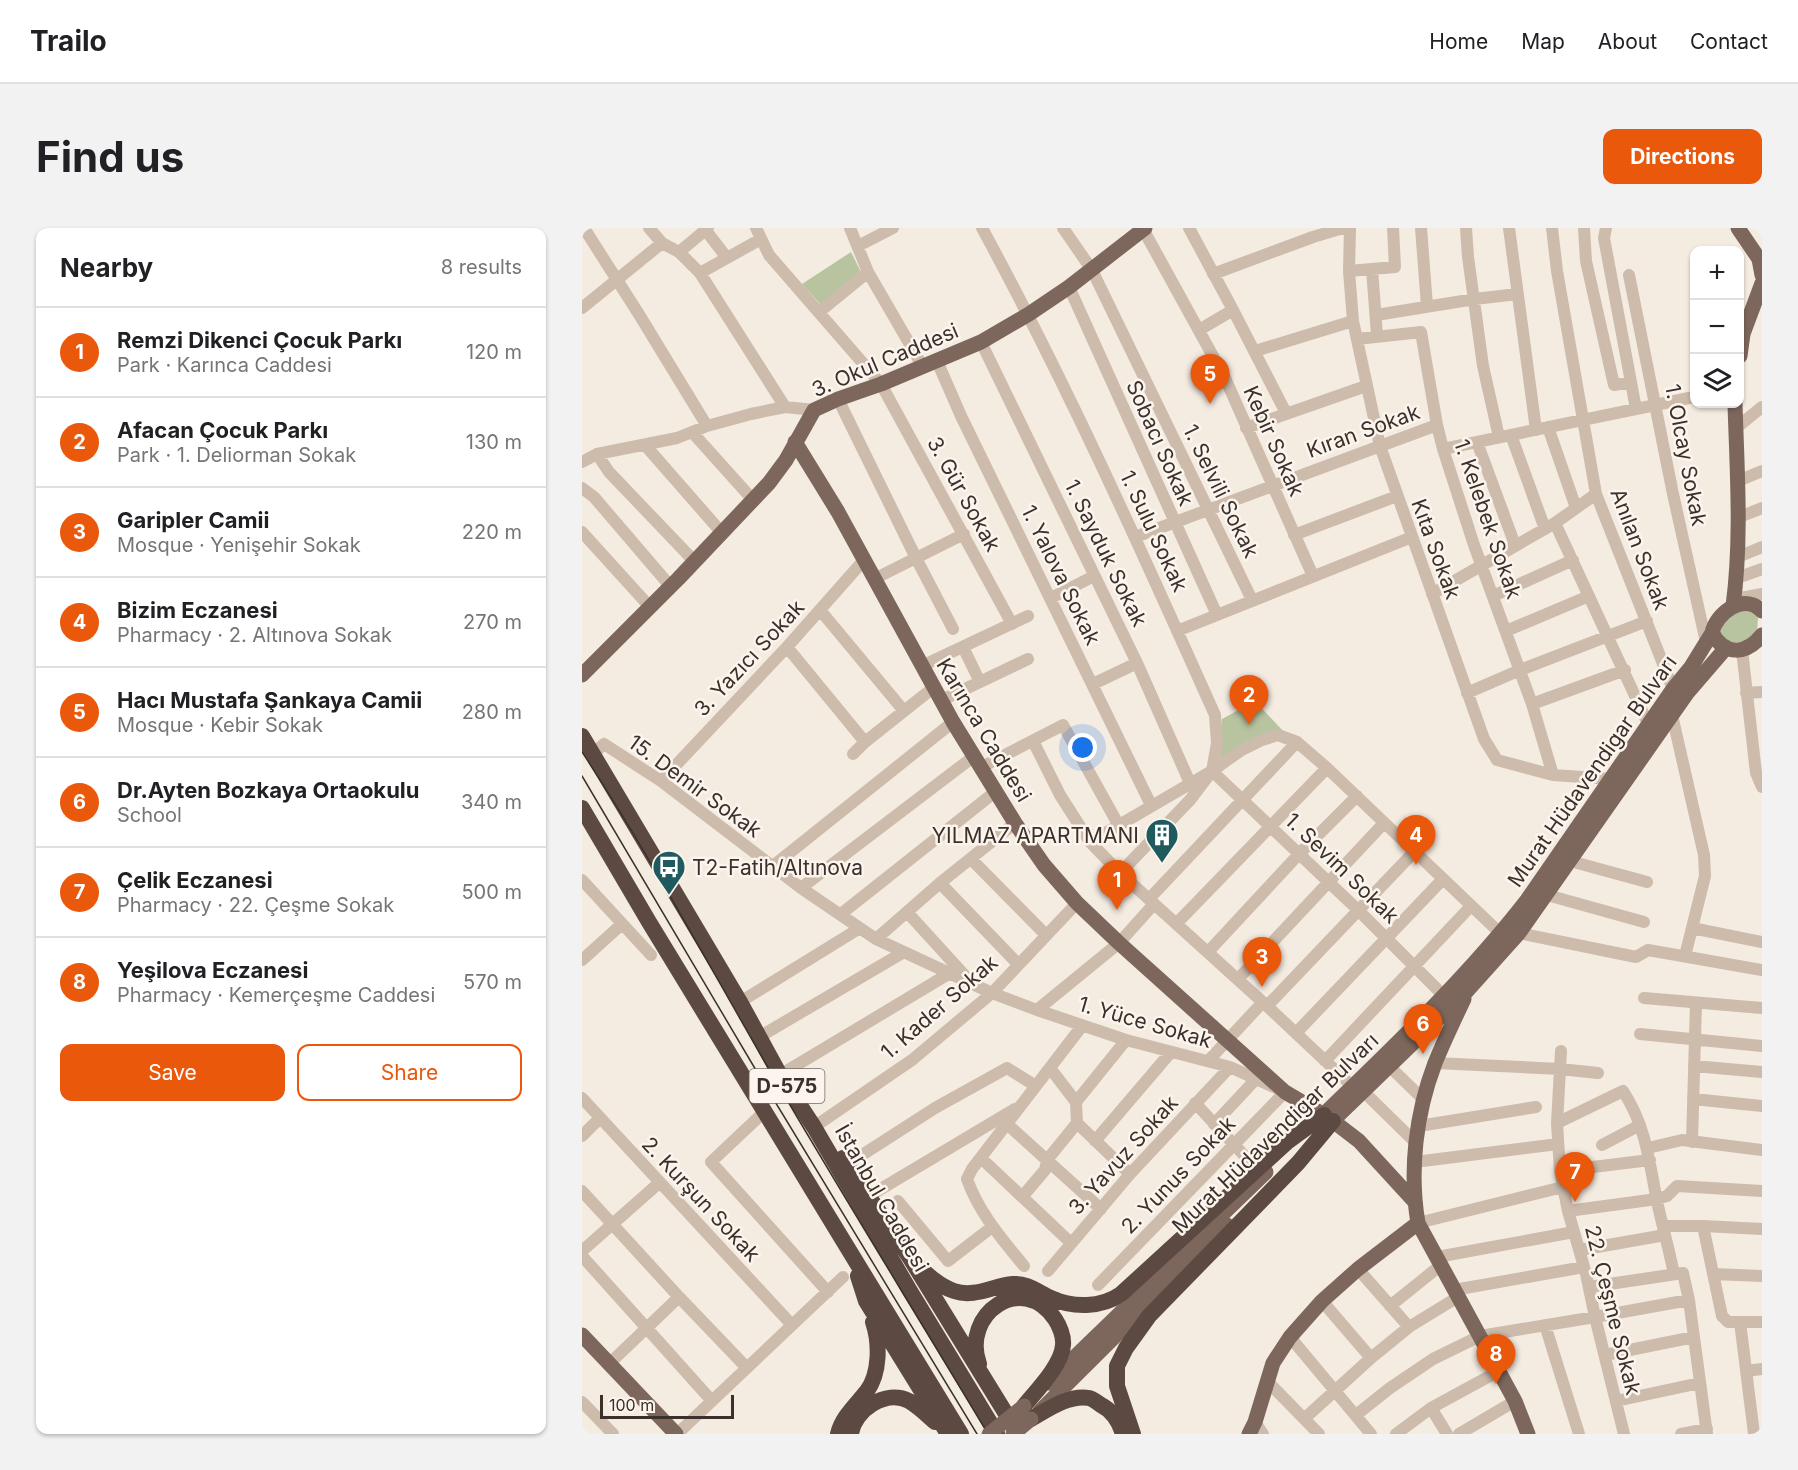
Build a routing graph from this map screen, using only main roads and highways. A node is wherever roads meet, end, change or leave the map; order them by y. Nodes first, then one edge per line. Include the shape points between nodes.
1 (1738, 228) edge
2 (1144, 229) edge
3 (1761, 263) edge
4 (1762, 283) edge
5 (1740, 354) edge
6 (1735, 408) edge
7 (795, 442) junction
8 (1733, 602) junction
9 (1761, 604) edge
10 (1762, 634) edge
11 (1709, 638) junction
12 (1725, 649) junction
13 (582, 675) edge
14 (582, 736) edge
15 (582, 808) edge
16 (1467, 991) junction
17 (1358, 1090) junction
18 (1328, 1118) junction
19 (814, 1127) junction
20 (1414, 1202) junction
21 (1418, 1223) junction
22 (851, 1252) junction
23 (910, 1258) junction
24 (866, 1301) junction
25 (583, 1339) edge
26 (985, 1379) junction
27 (1028, 1413) junction
28 (1255, 1430) edge
29 (1523, 1432) edge
30 (676, 1434) edge
31 (838, 1434) edge
32 (850, 1434) edge
33 (948, 1434) edge
34 (961, 1434) edge
35 (988, 1434) edge
36 (997, 1434) edge
37 (1013, 1434) edge
38 (1019, 1434) edge
39 (1123, 1434) edge
40 (1133, 1434) edge

1 - 3 main road
2 - 7 main road, 3. Okul Caddesi via 1069,287 981,342 814,410
4 - 5 main road via 1743,334
6 - 8 main road via 1738,557
7 - 13 main road, 3. Okul Caddesi via 780,468 753,500
7 - 18 main road, Karınca Caddesi via 977,763 1044,865 1119,944 1285,1092
8 - 9 main road
8 - 11 main road, Murat Hüdavendigar Bulvarı via 1720,616
10 - 12 main road via 1742,650
11 - 12 main road
11 - 17 main road, Murat Hüdavendigar Bulvarı via 1501,934
12 - 16 main road, Murat Hüdavendigar Bulvarı via 1688,692 1520,933
14 - 19 highway, İstanbul Caddesi / D-575
15 - 22 highway
16 - 17 main road, Murat Hüdavendigar Bulvarı via 1390,1067
16 - 20 main road via 1435,1063 1424,1099 1414,1162
17 - 18 main road, Murat Hüdavendigar Bulvarı
18 - 20 main road, Karınca Caddesi via 1359,1141
18 - 23 highway via 1287,1142 1111,1301 1073,1304 1014,1284 975,1294 955,1292 927,1275
18 - 27 main road, Murat Hüdavendigar Bulvarı
18 - 40 highway via 1298,1163 1149,1316 1126,1348 1117,1366 1117,1386
19 - 23 highway via 848,1164
19 - 36 highway, İstanbul Caddesi / D-575
20 - 21 main road
21 - 28 main road via 1322,1301 1290,1337 1273,1363
21 - 29 main road via 1515,1401
22 - 24 highway
22 - 34 highway
23 - 26 highway
24 - 31 highway via 878,1350 875,1372 869,1388 844,1419
24 - 33 highway
25 - 30 main road
26 - 27 highway via 978,1360 977,1334 994,1306 1009,1299 1031,1298 1048,1309 1059,1325 1063,1345
26 - 38 highway
27 - 35 main road, Murat Hüdavendigar Bulvarı, bridge
27 - 37 main road, Murat Hüdavendigar Bulvarı, bridge
27 - 39 highway via 1074,1398 1089,1398 1111,1410
32 - 33 highway via 863,1411 879,1400 894,1398 907,1400

